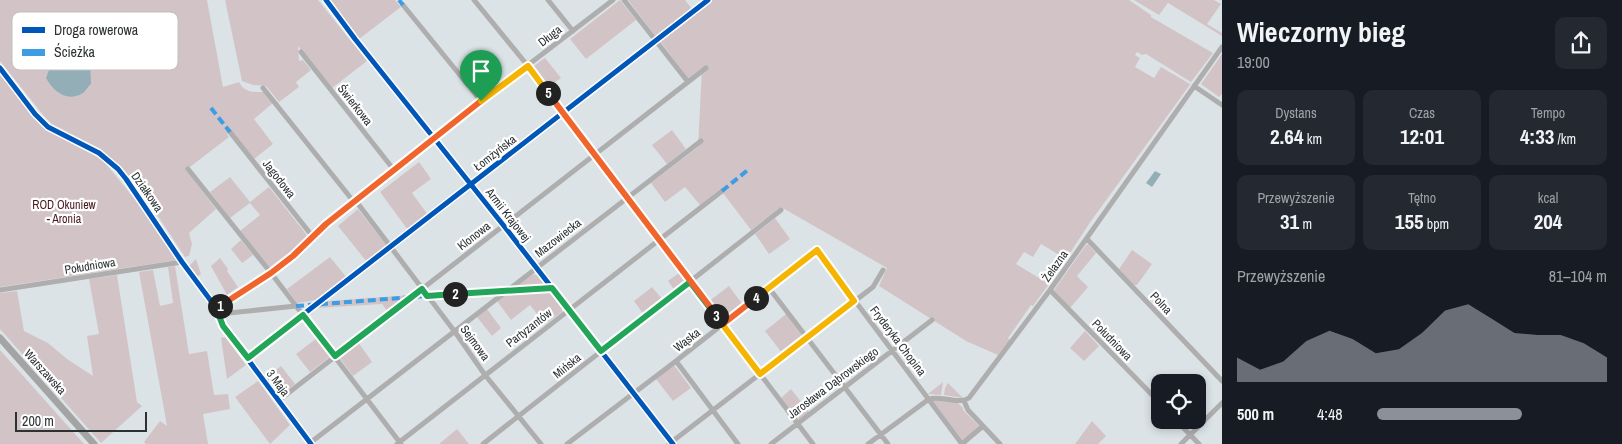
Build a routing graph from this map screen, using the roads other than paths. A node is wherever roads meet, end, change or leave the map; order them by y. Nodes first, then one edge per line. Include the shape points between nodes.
1 (326, 0) edge
2 (474, 0) edge
3 (548, 0) edge
4 (613, 0) edge
5 (624, 0) edge
6 (708, 0) edge
7 (403, 5) dead end
8 (573, 31) junction
9 (656, 41) junction
10 (1222, 47) edge
11 (301, 52) dead end
12 (528, 66) junction
13 (0, 68) edge
14 (706, 68) dead end
15 (688, 82) junction
16 (1194, 86) junction
17 (263, 88) dead end
18 (481, 101) junction
19 (1222, 105) edge
20 (563, 113) junction
21 (230, 132) dead end
22 (435, 138) junction
23 (701, 141) dead end
24 (594, 155) junction
25 (188, 169) dead end
26 (394, 170) junction
27 (471, 184) junction
28 (722, 191) dead end
29 (626, 198) junction
30 (354, 202) junction
31 (781, 210) dead end
32 (504, 226) junction
33 (313, 237) junction
34 (1087, 239) junction
35 (658, 240) junction
36 (390, 247) junction
37 (817, 250) joint
38 (182, 262) junction
39 (536, 268) junction
40 (883, 270) dead end
41 (271, 273) junction
42 (690, 282) junction
43 (552, 288) junction
44 (769, 288) junction
45 (422, 289) junction
46 (0, 290) edge
47 (1050, 290) junction
48 (506, 292) junction
49 (427, 296) junction
50 (854, 301) junction
51 (296, 306) junction
52 (216, 308) junction
53 (569, 309) junction
54 (219, 314) junction
55 (303, 315) junction
56 (932, 320) dead end
57 (723, 324) junction
58 (455, 332) junction
59 (0, 338) edge
60 (807, 338) junction
61 (601, 351) junction
62 (893, 351) junction
63 (335, 356) junction
64 (248, 358) junction
65 (676, 361) junction
66 (485, 374) junction
67 (760, 374) junction
68 (1222, 381) edge
69 (844, 387) junction
70 (634, 393) junction
71 (1151, 394) edge
72 (368, 399) junction
73 (928, 399) junction
74 (278, 401) junction
75 (964, 401) junction
76 (1222, 403) edge
77 (712, 410) junction
78 (519, 416) junction
79 (797, 424) junction
80 (983, 426) junction
81 (1184, 429) edge
82 (880, 434) junction
83 (1190, 435) junction
84 (399, 443) edge
85 (671, 443) edge
86 (94, 444) edge
87 (310, 444) edge
88 (483, 444) edge
89 (541, 444) edge
90 (567, 444) edge
91 (738, 444) edge
92 (771, 444) edge
93 (812, 444) edge
94 (868, 444) edge
95 (888, 444) edge
96 (962, 444) edge
97 (1000, 444) edge
98 (1181, 444) edge
99 (1199, 444) edge

1 - 22 street, Armii Krajowej
2 - 12 street
3 - 8 street
4 - 8 street, Długa
5 - 9 street
6 - 9 street, Łomżyńska
7 - 18 street
8 - 12 street, Długa
9 - 15 street
9 - 20 street, Łomżyńska
10 - 16 street, Żelazna
11 - 26 street, Świerkowa
12 - 18 street, Długa
12 - 20 street
13 - 38 street, Działkowa via 48,127 99,154 118,169
14 - 15 street, Klonowa
15 - 24 street, Klonowa
16 - 19 street
16 - 34 street, Żelazna
17 - 30 street, Sejmowa
18 - 22 street, Długa
20 - 24 street
20 - 27 street, Łomżyńska
21 - 33 street, Jagodowa
22 - 26 street, Długa
22 - 27 street, Armii Krajowej
23 - 29 street, Mazowiecka
24 - 29 street
24 - 32 street, Klonowa
25 - 41 street
26 - 30 street, Długa
27 - 32 street, Armii Krajowej
27 - 36 street, Łomżyńska
28 - 35 street, Partyzantów
29 - 35 street
29 - 39 street, Mazowiecka
30 - 33 street, Długa
30 - 36 street, Sejmowa
31 - 42 street, Mińska
32 - 39 street, Armii Krajowej
32 - 45 street, Klonowa
33 - 41 street, Długa
34 - 47 street, Żelazna
34 - 68 street, Polna
35 - 42 street
35 - 53 street, Partyzantów
36 - 45 street, Sejmowa
36 - 55 street, Łomżyńska
37 - 44 street, Wąska
37 - 50 street, Fryderyka Chopina
38 - 46 street, Południowa
38 - 52 street, Działkowa
39 - 43 street, Armii Krajowej
39 - 48 street, Mazowiecka
40 - 50 street via 873,287
41 - 51 street
41 - 52 street, Długa
42 - 57 street
42 - 61 street, Mińska
43 - 48 street
43 - 53 street, Armii Krajowej
44 - 57 street, Wąska
44 - 60 street
45 - 49 street, Sejmowa
45 - 63 street, Klonowa
47 - 71 street, Południowa
47 - 75 street, Żelazna
48 - 49 street
48 - 58 street, Mazowiecka
49 - 58 street, Sejmowa
50 - 60 street
50 - 62 street, Fryderyka Chopina
51 - 54 street
51 - 55 street
52 - 54 street, 3 Maja
53 - 61 street, Armii Krajowej
53 - 66 street, Partyzantów
54 - 64 street, 3 Maja via 223,326
55 - 63 street
55 - 64 street, Łomżyńska
56 - 62 street, Jarosława Dąbrowskiego
57 - 65 street, Wąska
57 - 67 street
58 - 66 street, Sejmowa
58 - 72 street, Mazowiecka
59 - 86 main road, Warszawska
60 - 67 street
60 - 69 street
61 - 70 street, Armii Krajowej
61 - 78 street, Mińska
62 - 69 street, Jarosława Dąbrowskiego
62 - 73 street, Fryderyka Chopina
63 - 72 street
63 - 74 street, Klonowa
64 - 74 street, 3 Maja
65 - 70 street, Wąska
65 - 77 street
66 - 78 street, Sejmowa
66 - 84 street, Partyzantów
67 - 77 street
67 - 79 street
69 - 79 street, Jarosława Dąbrowskiego
69 - 82 street
70 - 85 street, Armii Krajowej
70 - 90 street, Wąska
72 - 84 street
72 - 87 street, Mazowiecka
73 - 75 street
73 - 82 street
73 - 96 street, Fryderyka Chopina
74 - 87 street, 3 Maja
75 - 80 street
76 - 83 street
77 - 85 street
77 - 91 street
78 - 88 street, Mińska
78 - 89 street, Sejmowa
79 - 92 street, Jarosława Dąbrowskiego
79 - 93 street
80 - 96 street
80 - 97 street
81 - 83 street
82 - 94 street
82 - 95 street
83 - 98 street
83 - 99 street

